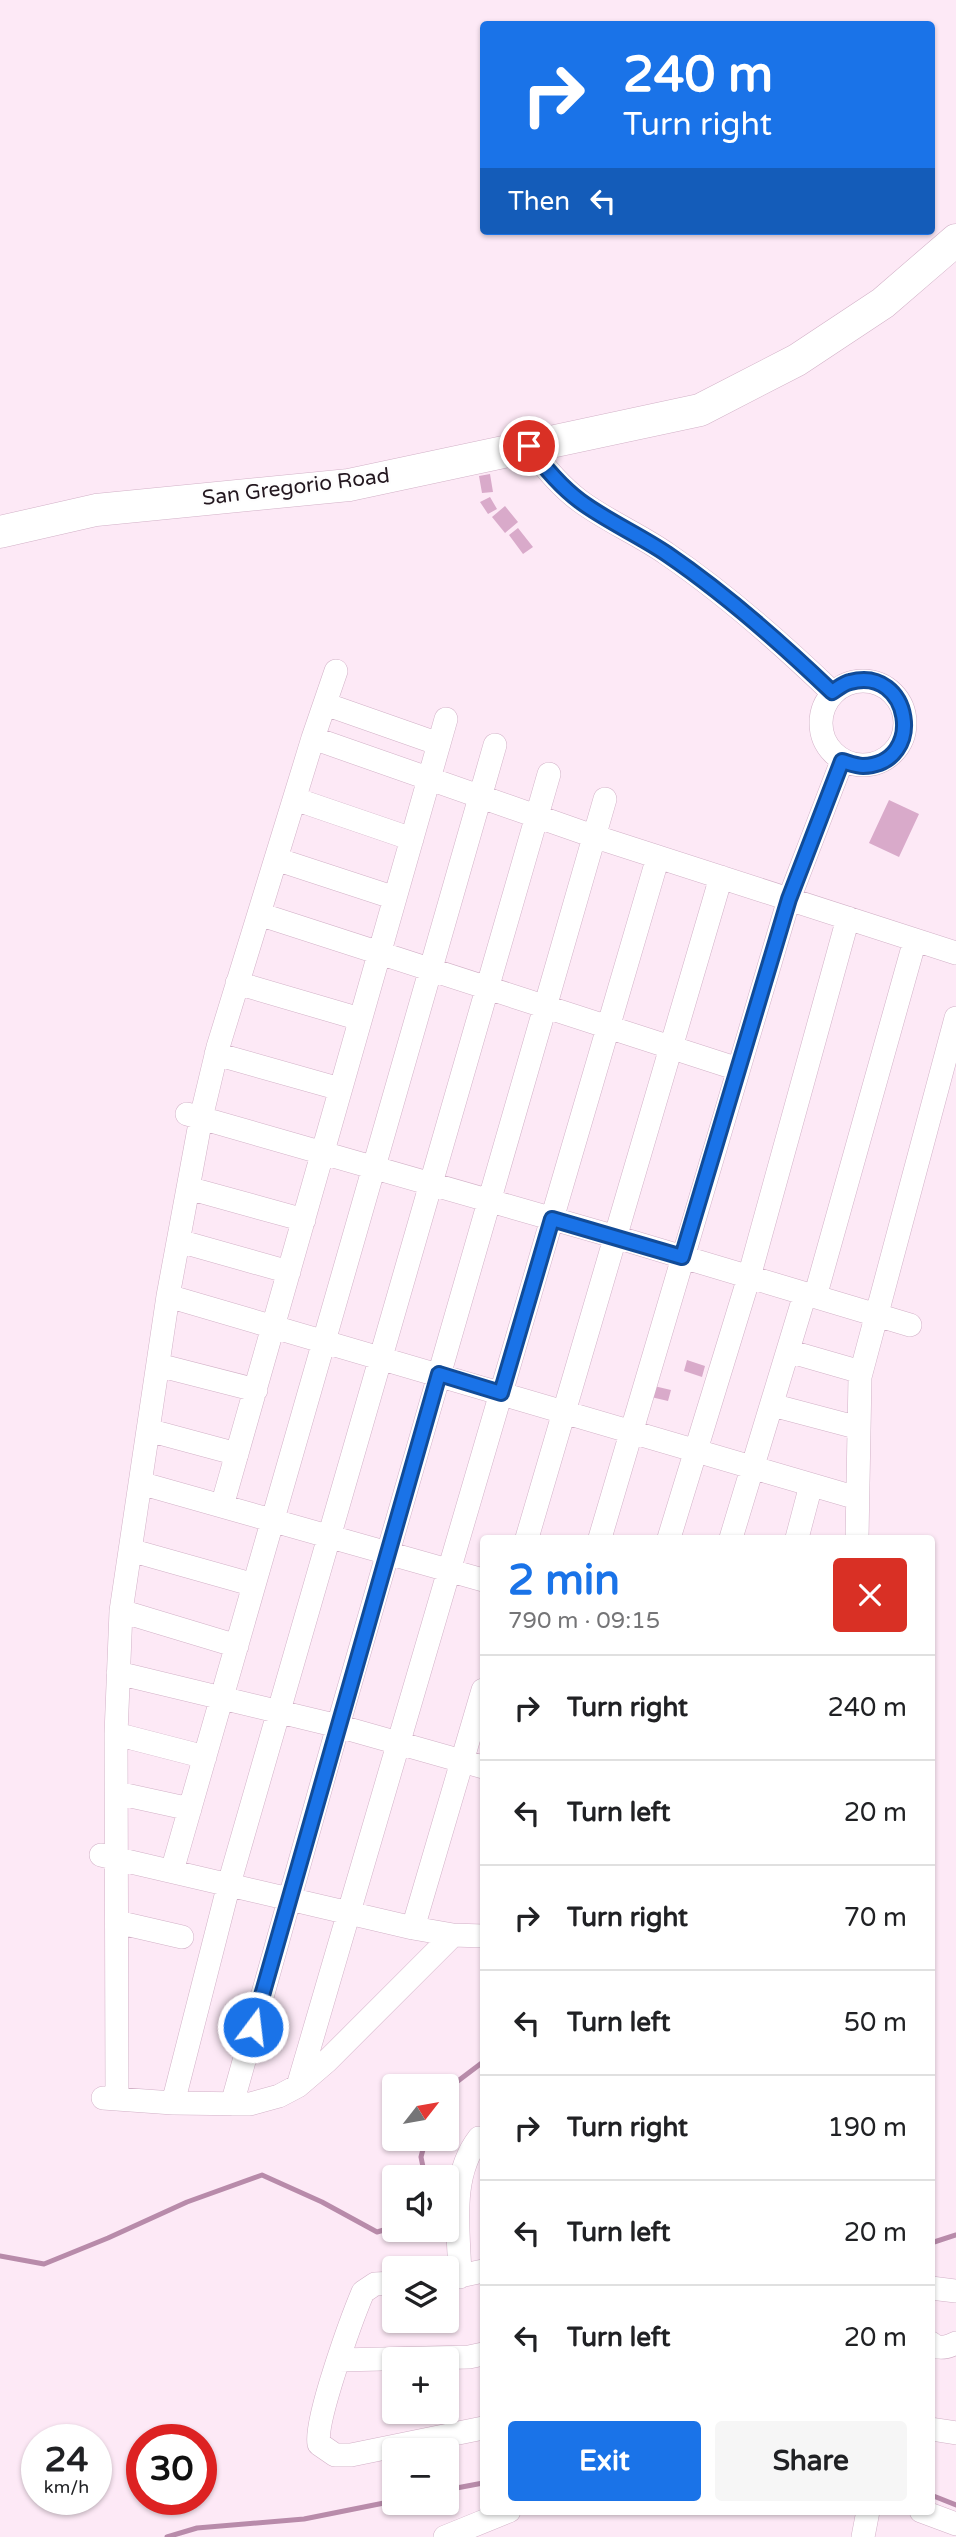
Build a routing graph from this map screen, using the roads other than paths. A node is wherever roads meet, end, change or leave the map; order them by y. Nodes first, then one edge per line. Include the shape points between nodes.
1 (956, 240) edge
2 (529, 446) junction
3 (0, 532) edge
4 (337, 671) dead end
5 (832, 692) junction
6 (325, 704) junction
7 (446, 719) dead end
8 (313, 738) junction
9 (439, 744) junction
10 (495, 745) dead end
11 (842, 761) junction
12 (549, 774) dead end
13 (429, 779) junction
14 (480, 797) junction
15 (295, 799) junction
16 (605, 799) dead end
17 (535, 816) junction
18 (593, 836) junction
19 (412, 839) junction
20 (658, 857) junction
21 (276, 859) junction
22 (721, 877) junction
23 (395, 898) junction
24 (789, 899) junction
25 (259, 914) junction
26 (848, 918) junction
27 (915, 940) junction
28 (379, 951) junction
29 (956, 953) edge
30 (431, 968) junction
31 (237, 983) junction
32 (486, 987) junction
33 (545, 1006) junction
34 (956, 1018) edge
35 (360, 1019) junction
36 (608, 1027) junction
37 (671, 1048) junction
38 (216, 1054) junction
39 (738, 1069) junction
40 (340, 1089) junction
41 (194, 1116) junction
42 (323, 1153) junction
43 (374, 1167) junction
44 (430, 1183) junction
45 (188, 1188) junction
46 (489, 1200) junction
47 (552, 1219) junction
48 (304, 1220) junction
49 (616, 1237) junction
50 (179, 1241) junction
51 (682, 1257) junction
52 (289, 1272) junction
53 (749, 1277) junction
54 (168, 1296) junction
55 (810, 1296) junction
56 (875, 1315) junction
57 (910, 1325) dead end
58 (274, 1326) junction
59 (324, 1340) junction
60 (788, 1351) junction
61 (380, 1357) junction
62 (158, 1365) junction
63 (861, 1372) junction
64 (439, 1374) junction
65 (256, 1390) junction
66 (501, 1393) junction
67 (772, 1405) junction
68 (565, 1412) junction
69 (859, 1429) junction
70 (148, 1430) junction
71 (632, 1432) junction
72 (696, 1451) junction
73 (237, 1454) junction
74 (753, 1468) junction
75 (140, 1483) junction
76 (811, 1485) junction
77 (857, 1499) junction
78 (222, 1506) junction
79 (272, 1521) junction
80 (528, 1535) edge
81 (601, 1535) edge
82 (670, 1535) edge
83 (732, 1535) edge
84 (798, 1535) edge
85 (857, 1535) edge
86 (328, 1536) junction
87 (130, 1550) junction
88 (388, 1553) junction
89 (450, 1571) junction
90 (480, 1579) edge
91 (254, 1585) junction
92 (121, 1611) junction
93 (237, 1646) junction
94 (118, 1673) junction
95 (222, 1698) junction
96 (480, 1710) edge
97 (278, 1712) junction
98 (338, 1727) junction
99 (116, 1734) junction
100 (399, 1744) junction
101 (205, 1757) junction
102 (472, 1764) edge
103 (117, 1793) junction
104 (190, 1809) junction
105 (109, 1856) junction
106 (172, 1871) junction
107 (229, 1884) junction
108 (289, 1899) junction
109 (349, 1913) junction
110 (117, 1923) junction
111 (413, 1928) junction
112 (480, 1934) edge
113 (453, 1935) junction
114 (182, 1937) dead end
115 (298, 2086) junction
116 (173, 2103) junction
117 (232, 2104) junction
118 (480, 2138) edge
119 (454, 2256) edge
120 (480, 2272) edge
121 (459, 2277) edge
122 (382, 2284) edge
123 (935, 2288) edge
124 (956, 2291) edge
125 (956, 2343) edge
126 (935, 2347) edge
127 (480, 2355) edge
128 (339, 2360) junction
129 (480, 2429) edge
130 (935, 2430) edge
131 (956, 2433) edge
132 (499, 2515) edge
133 (867, 2515) edge
134 (932, 2515) edge
135 (956, 2524) edge
136 (445, 2537) edge
137 (863, 2537) edge

1 - 2 street, San Gregorio Road via 883,303 797,360 700,410
2 - 3 street, San Gregorio Road via 349,485 96,510
2 - 5 street via 550,475 581,502 667,554 715,590 779,641
4 - 6 street
5 - 11 street via 821,709 820,729 827,748
5 - 11 street via 850,682 871,680 890,690 902,706 906,727 899,747 883,761 863,766
6 - 8 street
6 - 9 street
7 - 9 street
8 - 13 street
8 - 15 street
9 - 13 street
10 - 14 street
11 - 24 street
12 - 17 street
13 - 14 street
13 - 19 street
14 - 17 street
14 - 30 street
15 - 19 street
15 - 21 street
16 - 18 street
17 - 18 street
17 - 32 street
18 - 20 street
18 - 33 street
19 - 23 street
20 - 22 street
20 - 36 street
21 - 23 street
21 - 25 street
22 - 24 street
22 - 37 street
23 - 28 street
24 - 26 street
24 - 39 street
25 - 28 street
25 - 31 street
26 - 27 street
26 - 53 street
27 - 29 street
27 - 55 street
28 - 30 street
28 - 35 street
30 - 32 street
30 - 43 street
31 - 35 street
31 - 38 street
32 - 33 street
32 - 44 street
33 - 36 street
33 - 46 street
34 - 56 street
35 - 40 street
36 - 37 street
36 - 47 street
37 - 39 street
37 - 49 street
38 - 40 street
38 - 41 street
39 - 51 street
40 - 42 street
41 - 42 street
41 - 45 street
42 - 43 street
42 - 48 street
43 - 44 street
43 - 59 street
44 - 46 street
44 - 61 street
45 - 48 street
45 - 50 street
46 - 47 street
46 - 64 street
47 - 49 street
47 - 66 street
48 - 52 street
49 - 51 street
49 - 68 street
50 - 52 street
50 - 54 street
51 - 53 street
51 - 71 street
52 - 58 street
53 - 55 street
53 - 72 street
54 - 58 street
54 - 62 street
55 - 56 street
55 - 60 street
56 - 57 street
56 - 63 street
58 - 59 street
58 - 65 street
59 - 61 street
59 - 79 street
60 - 63 street
60 - 67 street
61 - 64 street
61 - 86 street
62 - 65 street
62 - 70 street
63 - 69 street
64 - 66 street
64 - 88 street
65 - 73 street
66 - 68 street
66 - 89 street
67 - 69 street
67 - 74 street
68 - 71 street
68 - 80 street
69 - 77 street
70 - 73 street
70 - 75 street
71 - 72 street
71 - 81 street
72 - 74 street
72 - 82 street
73 - 78 street
74 - 76 street
74 - 83 street
75 - 78 street
75 - 87 street
76 - 77 street
76 - 84 street
77 - 85 street
78 - 79 street
79 - 86 street
79 - 91 street
86 - 88 street
86 - 97 street
87 - 91 street
87 - 92 street
88 - 89 street
88 - 98 street
89 - 90 street
89 - 100 street
91 - 93 street
92 - 93 street
92 - 94 street
93 - 95 street
94 - 95 street
94 - 99 street
95 - 97 street
95 - 101 street
96 - 102 street
97 - 98 street
97 - 107 street
98 - 100 street
98 - 108 street
99 - 101 street
99 - 103 street
100 - 102 street
100 - 109 street
101 - 104 street
102 - 111 street
103 - 104 street
103 - 105 street
104 - 106 street
105 - 106 street
105 - 110 street
106 - 107 street
107 - 108 street
107 - 116 street
108 - 109 street
108 - 117 street
109 - 111 street
109 - 115 street
110 - 114 street
110 - 116 street via 110,2098
111 - 113 street
112 - 113 street
113 - 115 street
115 - 117 street via 250,2104
116 - 117 street
118 - 119 street via 468,2153 458,2181
120 - 121 street
122 - 128 street via 363,2292
123 - 124 street
125 - 126 street
127 - 128 street
128 - 129 street via 317,2435 319,2444 335,2455
130 - 131 street
132 - 136 street
133 - 137 street
134 - 135 street

